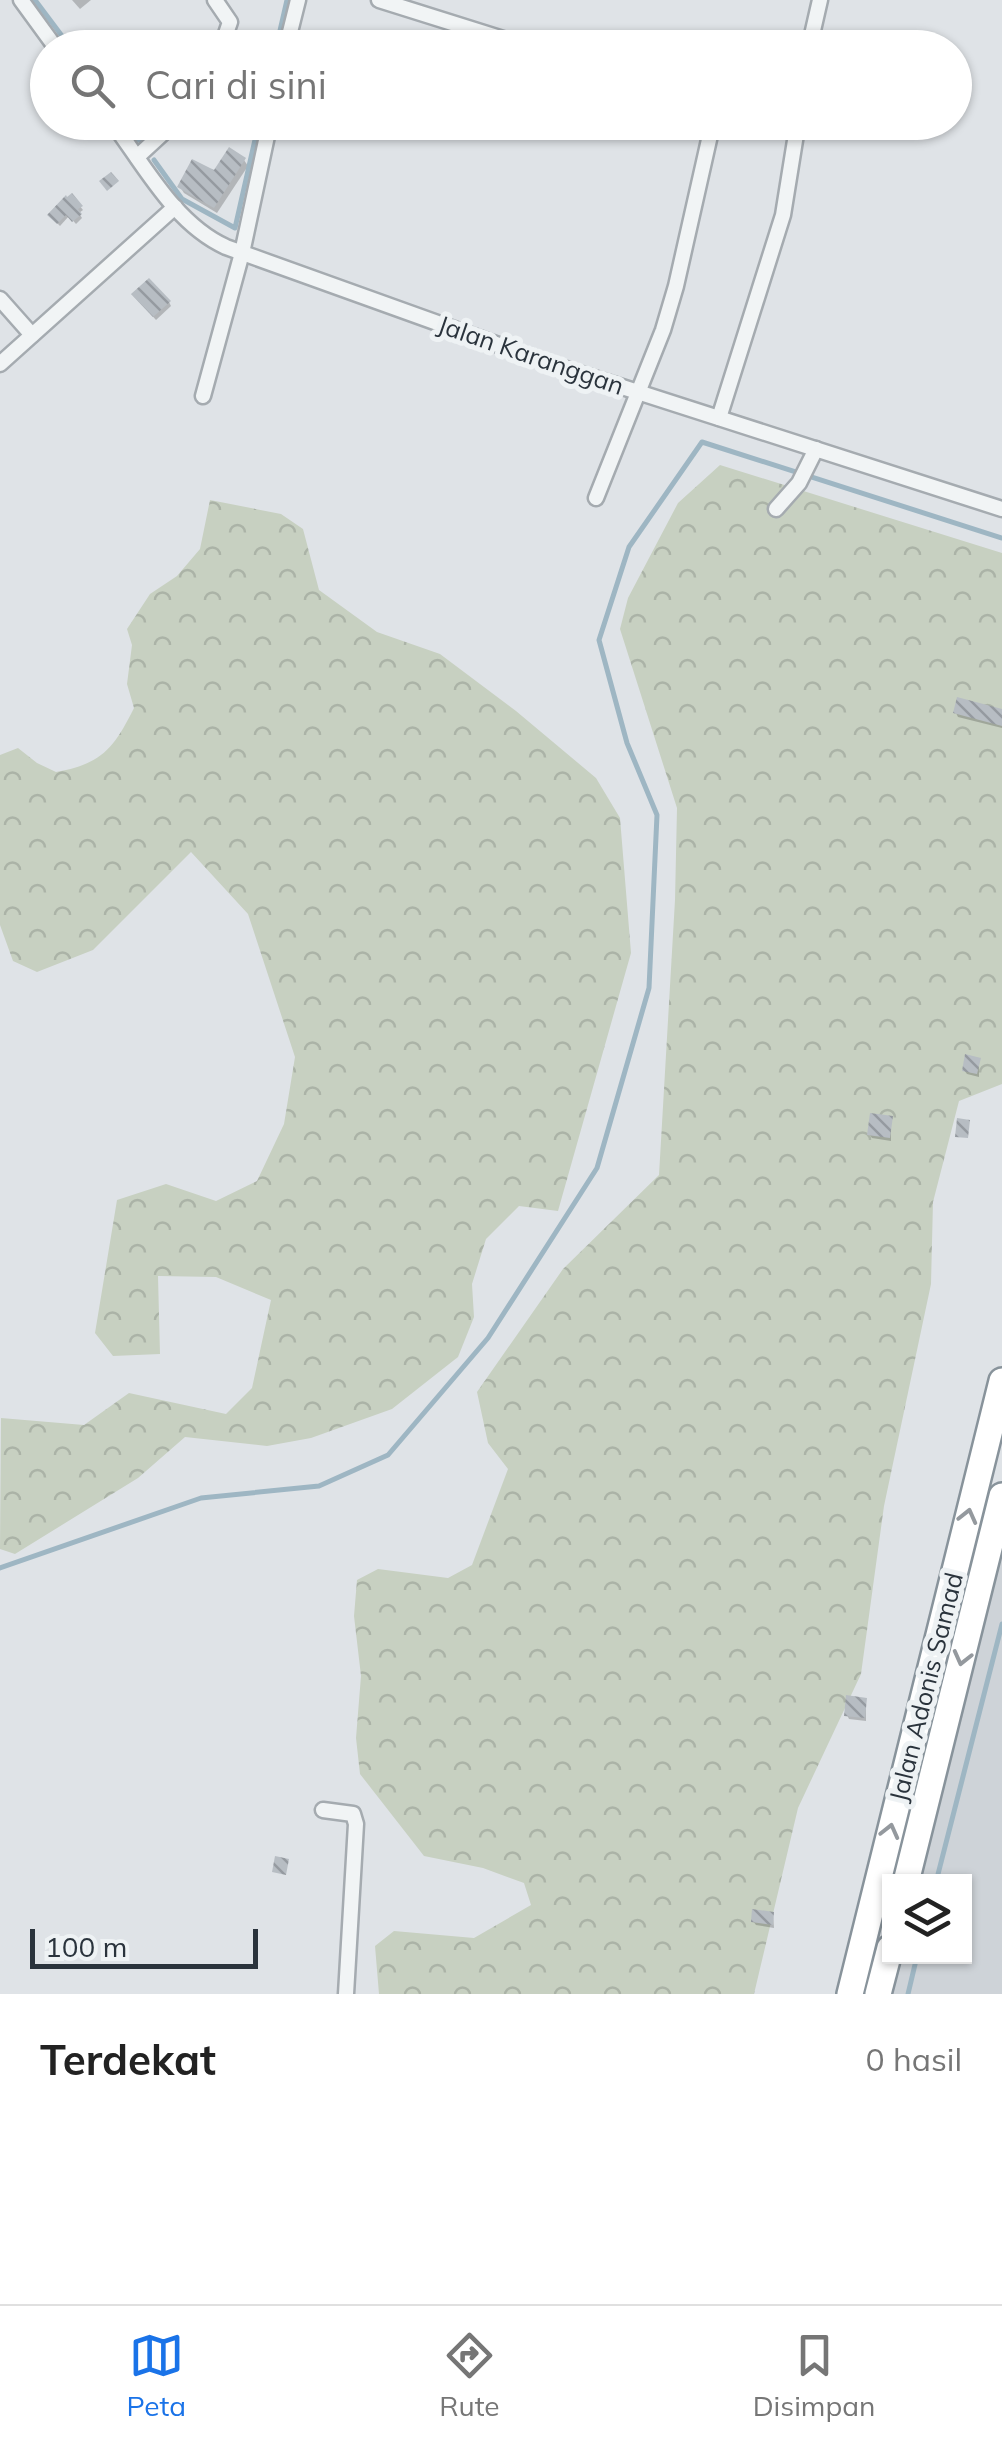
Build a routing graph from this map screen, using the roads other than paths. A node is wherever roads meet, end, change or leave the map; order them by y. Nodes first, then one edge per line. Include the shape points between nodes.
1 (21, 0) edge
2 (215, 0) edge
3 (298, 0) edge
4 (378, 0) edge
5 (820, 0) edge
6 (43, 30) edge
7 (228, 30) edge
8 (290, 30) edge
9 (474, 30) edge
10 (813, 30) edge
11 (125, 140) edge
12 (156, 140) edge
13 (266, 140) edge
14 (709, 140) edge
15 (795, 140) edge
16 (138, 157) junction
17 (175, 207) junction
18 (242, 253) junction
19 (0, 299) edge
20 (32, 335) junction
21 (0, 364) edge
22 (636, 391) junction
23 (203, 396) dead end
24 (719, 418) junction
25 (816, 449) junction
26 (596, 498) dead end
27 (1002, 509) edge
28 (776, 510) dead end
29 (1002, 1380) edge
30 (1002, 1496) edge
31 (323, 1810) dead end
32 (908, 1874) edge
33 (886, 1964) edge
34 (346, 1994) edge
35 (850, 1994) edge
36 (878, 1994) edge

1 - 6 street
2 - 7 street via 230,22
3 - 8 street
4 - 9 street
5 - 10 street
11 - 16 street, Jalan Karanggan
12 - 16 street
13 - 18 street
14 - 22 street via 676,286
15 - 24 street via 783,215
16 - 17 street, Jalan Karanggan
17 - 18 street, Jalan Karanggan via 204,235
17 - 20 street
18 - 22 street, Jalan Karanggan
18 - 23 street
19 - 20 street
20 - 21 street
22 - 24 street, Jalan Karanggan
22 - 26 street
24 - 25 street, Jalan Karanggan
25 - 27 street, Jalan Karanggan
25 - 28 street
35 -> 29 highway, Jalan Adonis Samad
30 -> 32 highway, Jalan Adonis Samad
31 - 34 street via 352,1814 356,1824
33 - 36 highway

